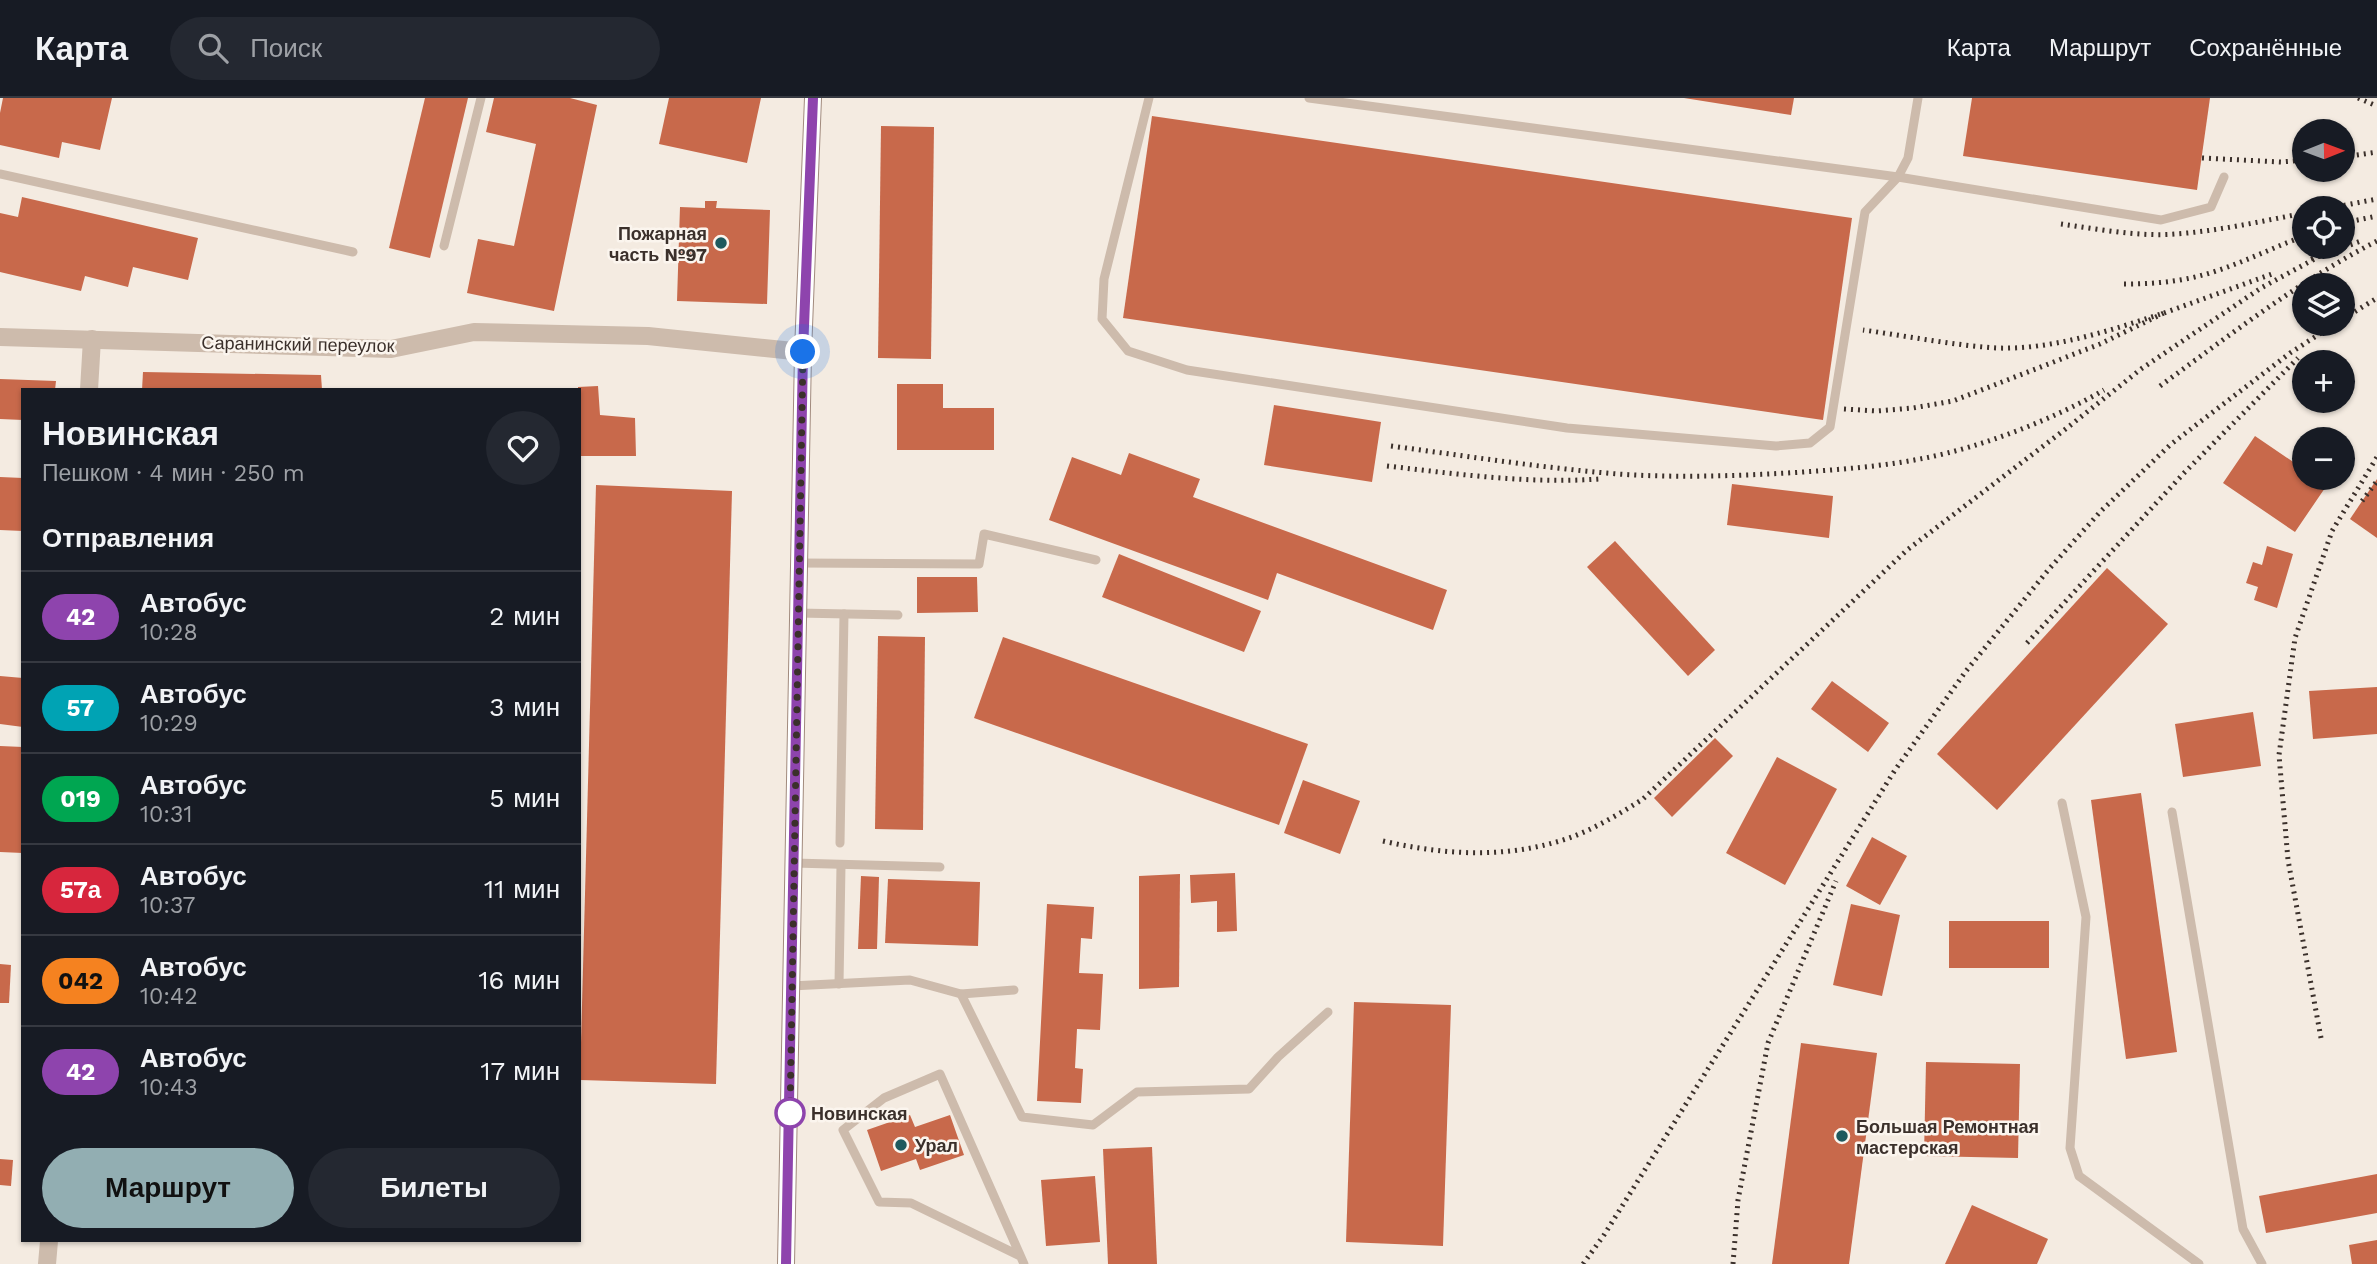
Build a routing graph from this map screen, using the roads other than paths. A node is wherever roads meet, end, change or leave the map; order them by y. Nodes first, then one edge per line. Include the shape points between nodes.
1 (481, 98) edge
2 (813, 98) edge
3 (1149, 98) edge
4 (1309, 98) edge
5 (1918, 98) edge
6 (0, 174) edge
7 (1898, 177) junction
8 (2224, 177) dead end
9 (444, 246) dead end
10 (353, 252) dead end
11 (0, 337) edge
12 (92, 339) junction
13 (803, 352) junction
14 (89, 388) edge
15 (1096, 560) dead end
16 (799, 563) junction
17 (798, 613) junction
18 (844, 614) junction
19 (898, 615) dead end
20 (2062, 803) dead end
21 (2172, 812) dead end
22 (840, 843) dead end
23 (794, 863) junction
24 (841, 865) junction
25 (940, 867) dead end
26 (839, 984) junction
27 (792, 986) junction
28 (1014, 990) dead end
29 (961, 995) junction
30 (1328, 1012) dead end
31 (49, 1242) edge
32 (1022, 1260) edge
33 (47, 1264) edge
34 (786, 1264) edge
35 (2199, 1264) edge
36 (2262, 1264) edge

1 - 9 lane
2 - 13 main road
3 - 7 lane via 1104,279 1102,319 1128,351 1187,370 1567,428 1776,446 1810,443 1830,427 1865,212
4 - 7 lane
5 - 7 lane via 1908,158
6 - 10 lane
7 - 8 lane via 2161,220 2211,207
11 - 12 street, Саранинский переулок
12 - 13 street, Саранинский переулок via 391,349 474,332 648,336
12 - 14 street
13 - 16 main road
15 - 16 lane via 984,534 979,564
16 - 17 main road
17 - 18 lane
17 - 23 main road
18 - 19 lane
18 - 22 lane
20 - 35 lane via 2086,916 2070,1148 2079,1176
21 - 36 lane via 2243,1229
23 - 24 lane
23 - 27 main road
24 - 25 lane
24 - 26 lane
26 - 27 lane
26 - 29 lane via 910,980
27 - 34 main road
28 - 29 lane
29 - 30 lane via 1022,1118 1093,1125 1138,1092 1249,1089
31 - 33 street
32 - 32 lane via 911,1203 879,1202 843,1130 884,1098 940,1074

